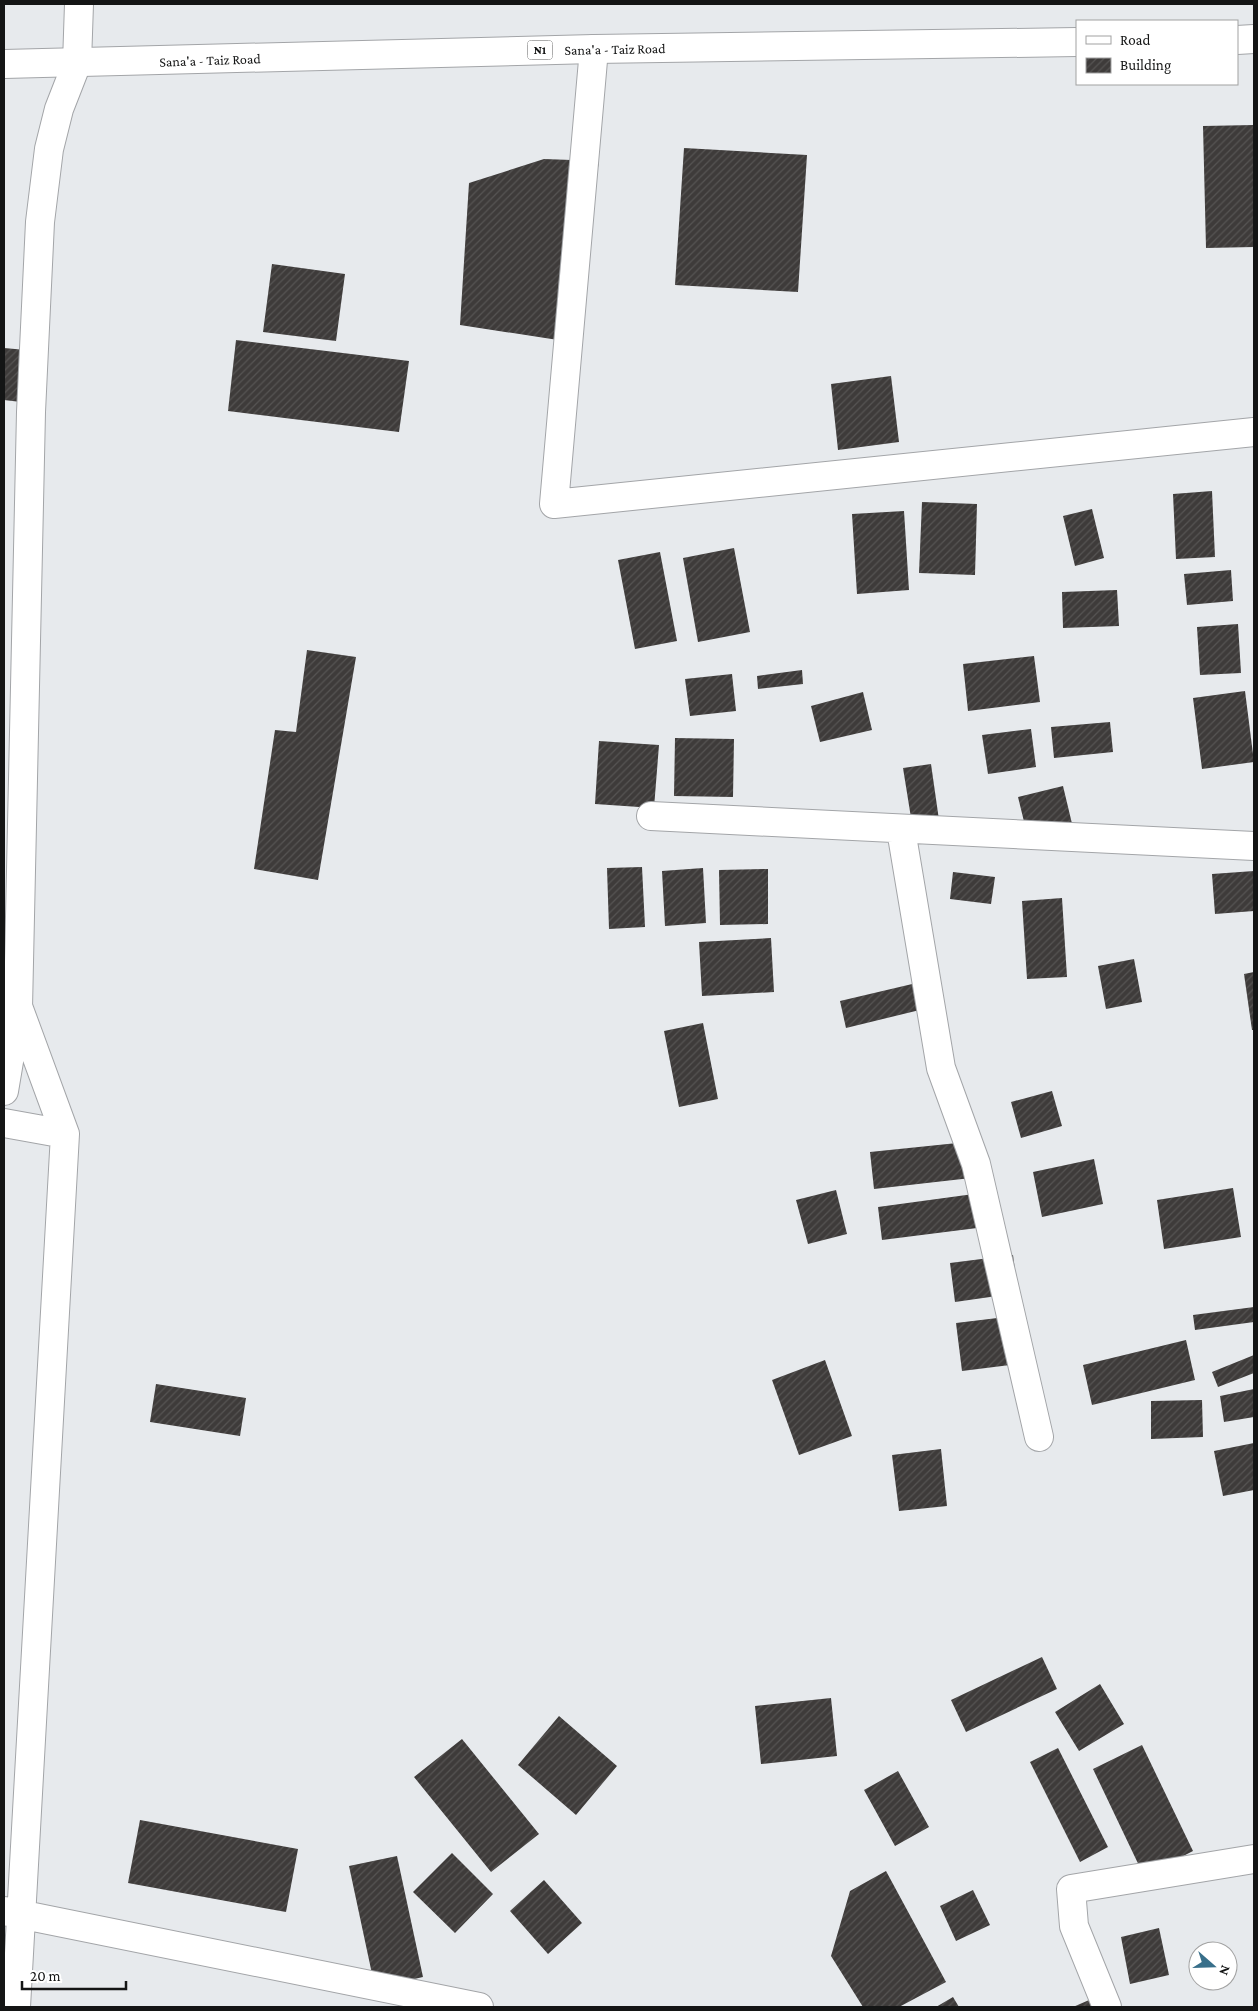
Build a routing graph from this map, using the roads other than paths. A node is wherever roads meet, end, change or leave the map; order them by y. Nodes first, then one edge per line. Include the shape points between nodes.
1 (79, 4) edge
2 (1254, 39) edge
3 (1238, 40) edge
4 (1076, 42) edge
5 (594, 49) junction
6 (77, 63) junction
7 (4, 64) edge
8 (1254, 432) edge
9 (651, 816) dead end
10 (901, 830) junction
11 (1254, 846) edge
12 (18, 1008) junction
13 (4, 1092) edge
14 (4, 1123) edge
15 (65, 1134) junction
16 (1039, 1436) dead end
17 (1254, 1859) edge
18 (12, 1912) edge
19 (16, 2007) edge
20 (479, 2007) edge
21 (1107, 2007) edge

1 - 6 main road
2 - 3 main road
4 - 5 main road, Sana'a - Taiz Road / N1
5 - 6 main road, Sana'a - Taiz Road / N1
5 - 8 main road via 554,504
6 - 7 main road, Sana'a - Taiz Road / N1
6 - 12 main road via 53,133 40,222 31,412
9 - 10 main road
10 - 11 main road
10 - 16 main road via 941,1068 976,1164
12 - 13 main road
12 - 15 main road
14 - 15 main road
15 - 18 main road
17 - 21 main road via 1071,1890 1074,1926
18 - 19 main road
18 - 20 main road

